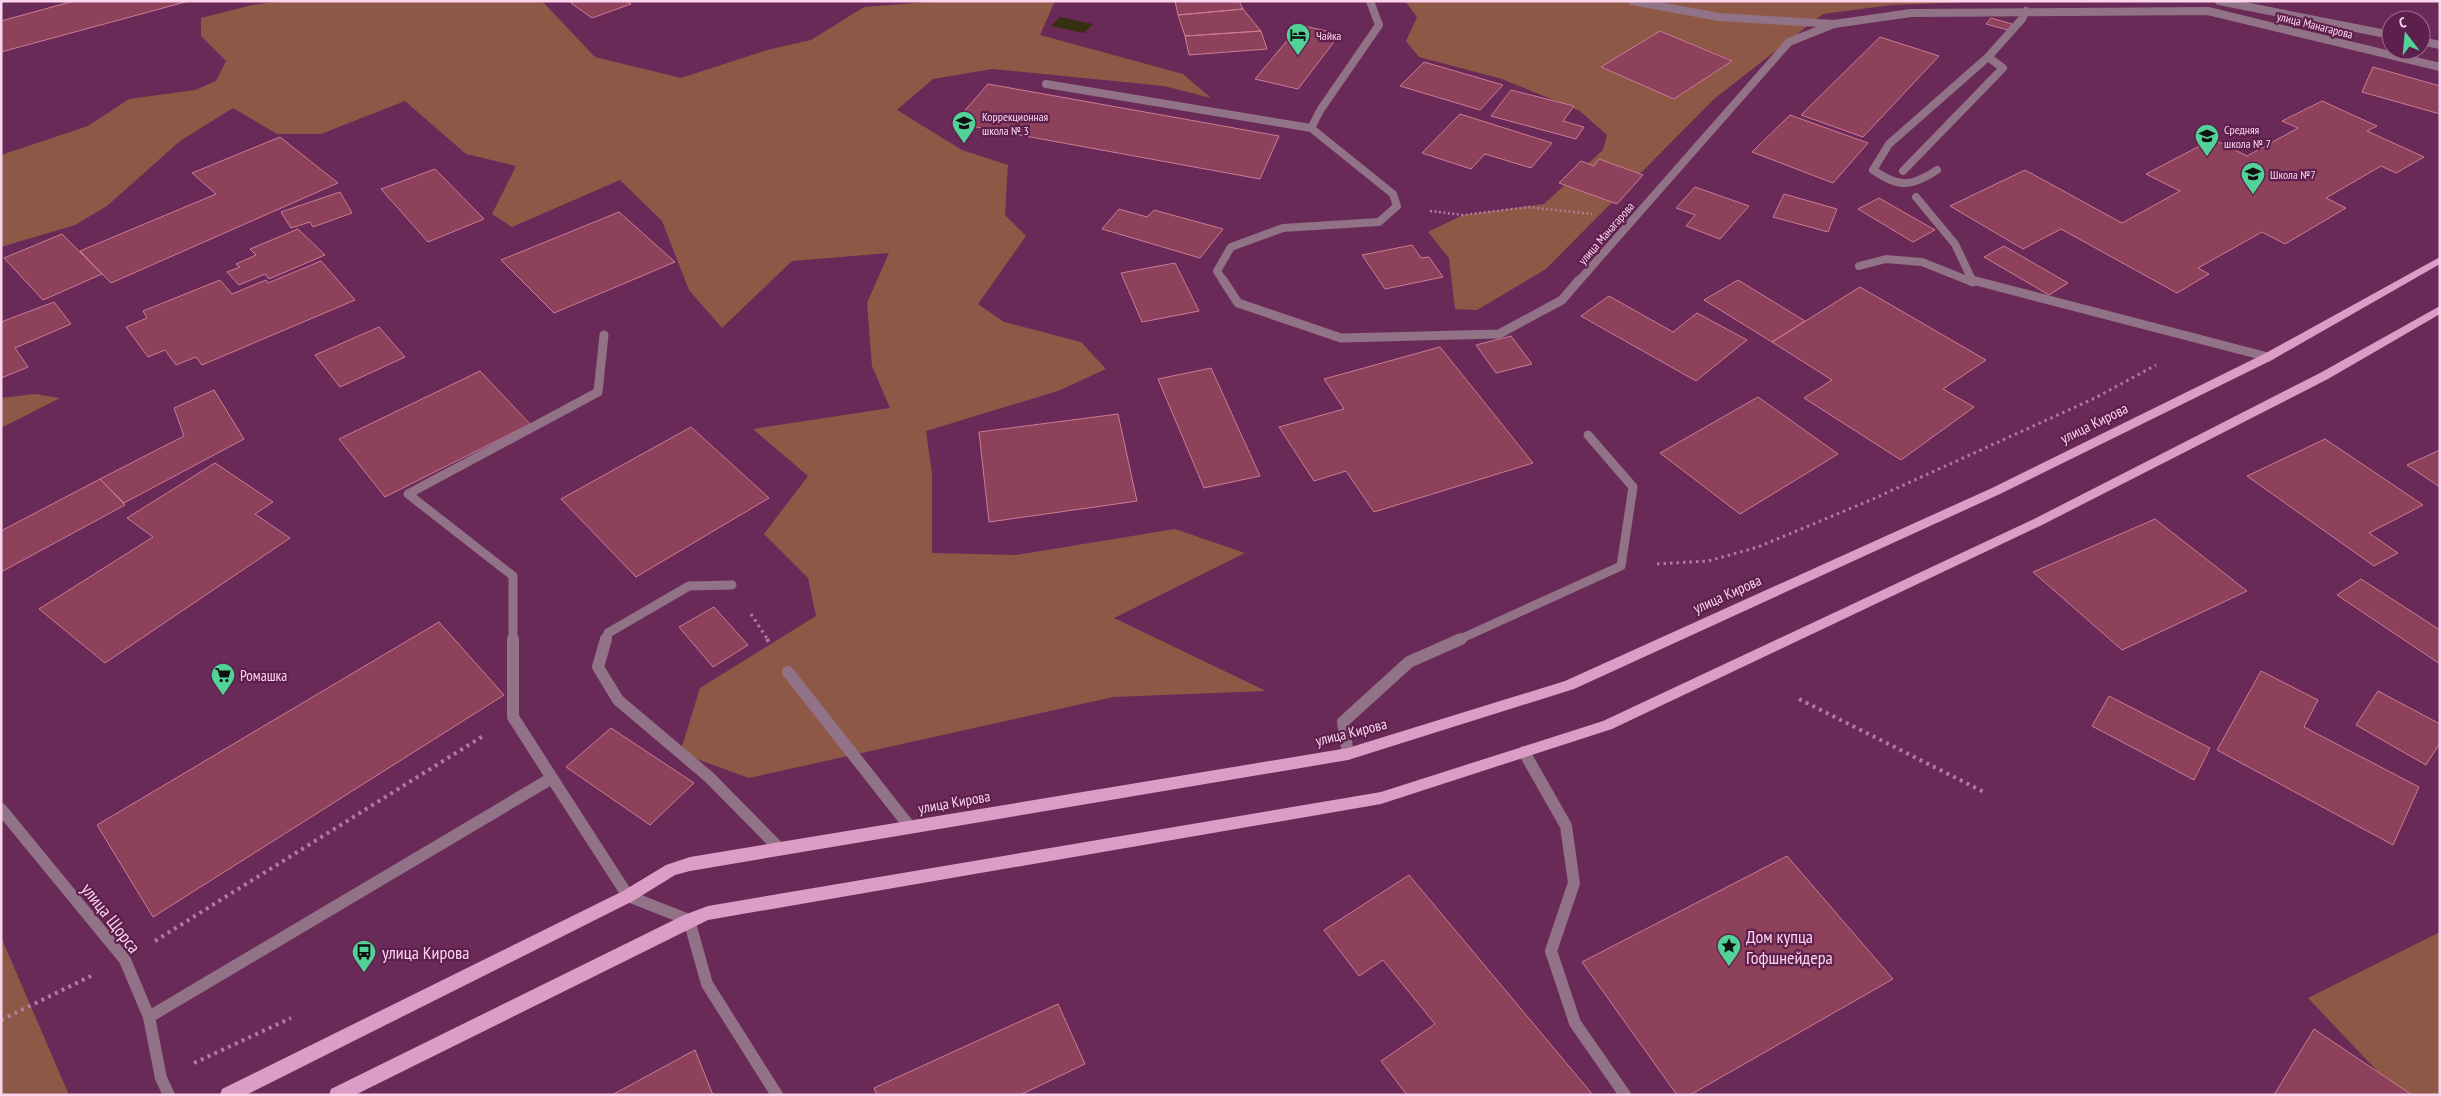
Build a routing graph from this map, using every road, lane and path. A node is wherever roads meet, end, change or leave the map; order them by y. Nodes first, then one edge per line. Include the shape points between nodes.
1 (1370, 1) edge
2 (1632, 1) edge
3 (2219, 1) edge
4 (2026, 11) junction
5 (1834, 24) junction
6 (2381, 33) edge
7 (1988, 57) junction
8 (2440, 67) edge
9 (1046, 84) dead end
10 (1311, 128) junction
11 (1937, 170) dead end
12 (1903, 172) dead end
13 (1916, 197) dead end
14 (1397, 206) junction
15 (1630, 223) junction
16 (2440, 260) edge
17 (1859, 266) dead end
18 (1973, 282) junction
19 (2440, 310) edge
20 (604, 335) dead end
21 (2268, 357) junction
22 (2164, 361) dead end
23 (1588, 435) dead end
24 (1621, 566) junction
25 (732, 585) joint
26 (788, 672) joint
27 (1799, 699) dead end
28 (513, 718) junction
29 (1524, 752) junction
30 (1348, 754) junction
31 (552, 778) junction
32 (1984, 792) dead end
33 (1, 809) edge
34 (910, 827) junction
35 (780, 849) junction
36 (628, 896) junction
37 (689, 920) junction
38 (125, 960) junction
39 (149, 1017) junction
40 (1, 1020) edge
41 (169, 1095) edge
42 (228, 1095) edge
43 (337, 1095) edge
44 (777, 1095) edge
45 (1625, 1095) edge

1 - 10 street via 1379,25
2 - 5 street via 1720,17
3 - 6 street
4 - 5 street, улица Манагарова via 1911,13
4 - 7 street via 2022,20
4 - 8 street, улица Манагарова via 2208,11
5 - 15 street, улица Манагарова via 1789,42
7 - 11 street via 1889,144 1874,170 1889,181 1908,185
7 - 12 street via 2003,68
9 - 10 street
10 - 14 street via 1393,194
13 - 18 street via 1955,244
14 - 15 path via 1463,215 1529,207 1588,213
14 - 15 street, улица Манагарова via 1379,222 1283,228 1231,247 1216,271 1238,303 1341,338 1499,334 1562,300
16 - 21 main road, улица Кирова
17 - 18 street via 1886,259 1922,262
18 - 21 street
19 - 29 main road via 2324,376 1979,551 1607,726
20 - 28 street via 598,392 408,494 513,576
21 - 30 main road, улица Кирова via 1996,491 1569,685
22 - 24 path via 2077,406 1873,499 1758,547 1708,561
23 - 24 street via 1633,487
24 - 30 street via 1409,662 1343,722
25 - 26 path
25 - 35 street via 689,586 608,633 598,667 618,700 709,777
26 - 34 street
27 - 32 path
28 - 31 street
28 - 38 path
29 - 37 main road via 1382,798 708,913
29 - 45 street via 1566,826 1574,884 1551,951 1575,1023
30 - 34 main road, улица Кирова
31 - 36 street
31 - 39 street
33 - 38 street, улица Щорса
34 - 35 main road, улица Кирова
35 - 36 main road, улица Кирова via 690,864 671,870
36 - 37 street
36 - 42 main road, улица Кирова
37 - 43 main road
37 - 44 street via 706,980
38 - 39 street, улица Щорса
38 - 40 path
39 - 41 street, улица Щорса via 161,1078

